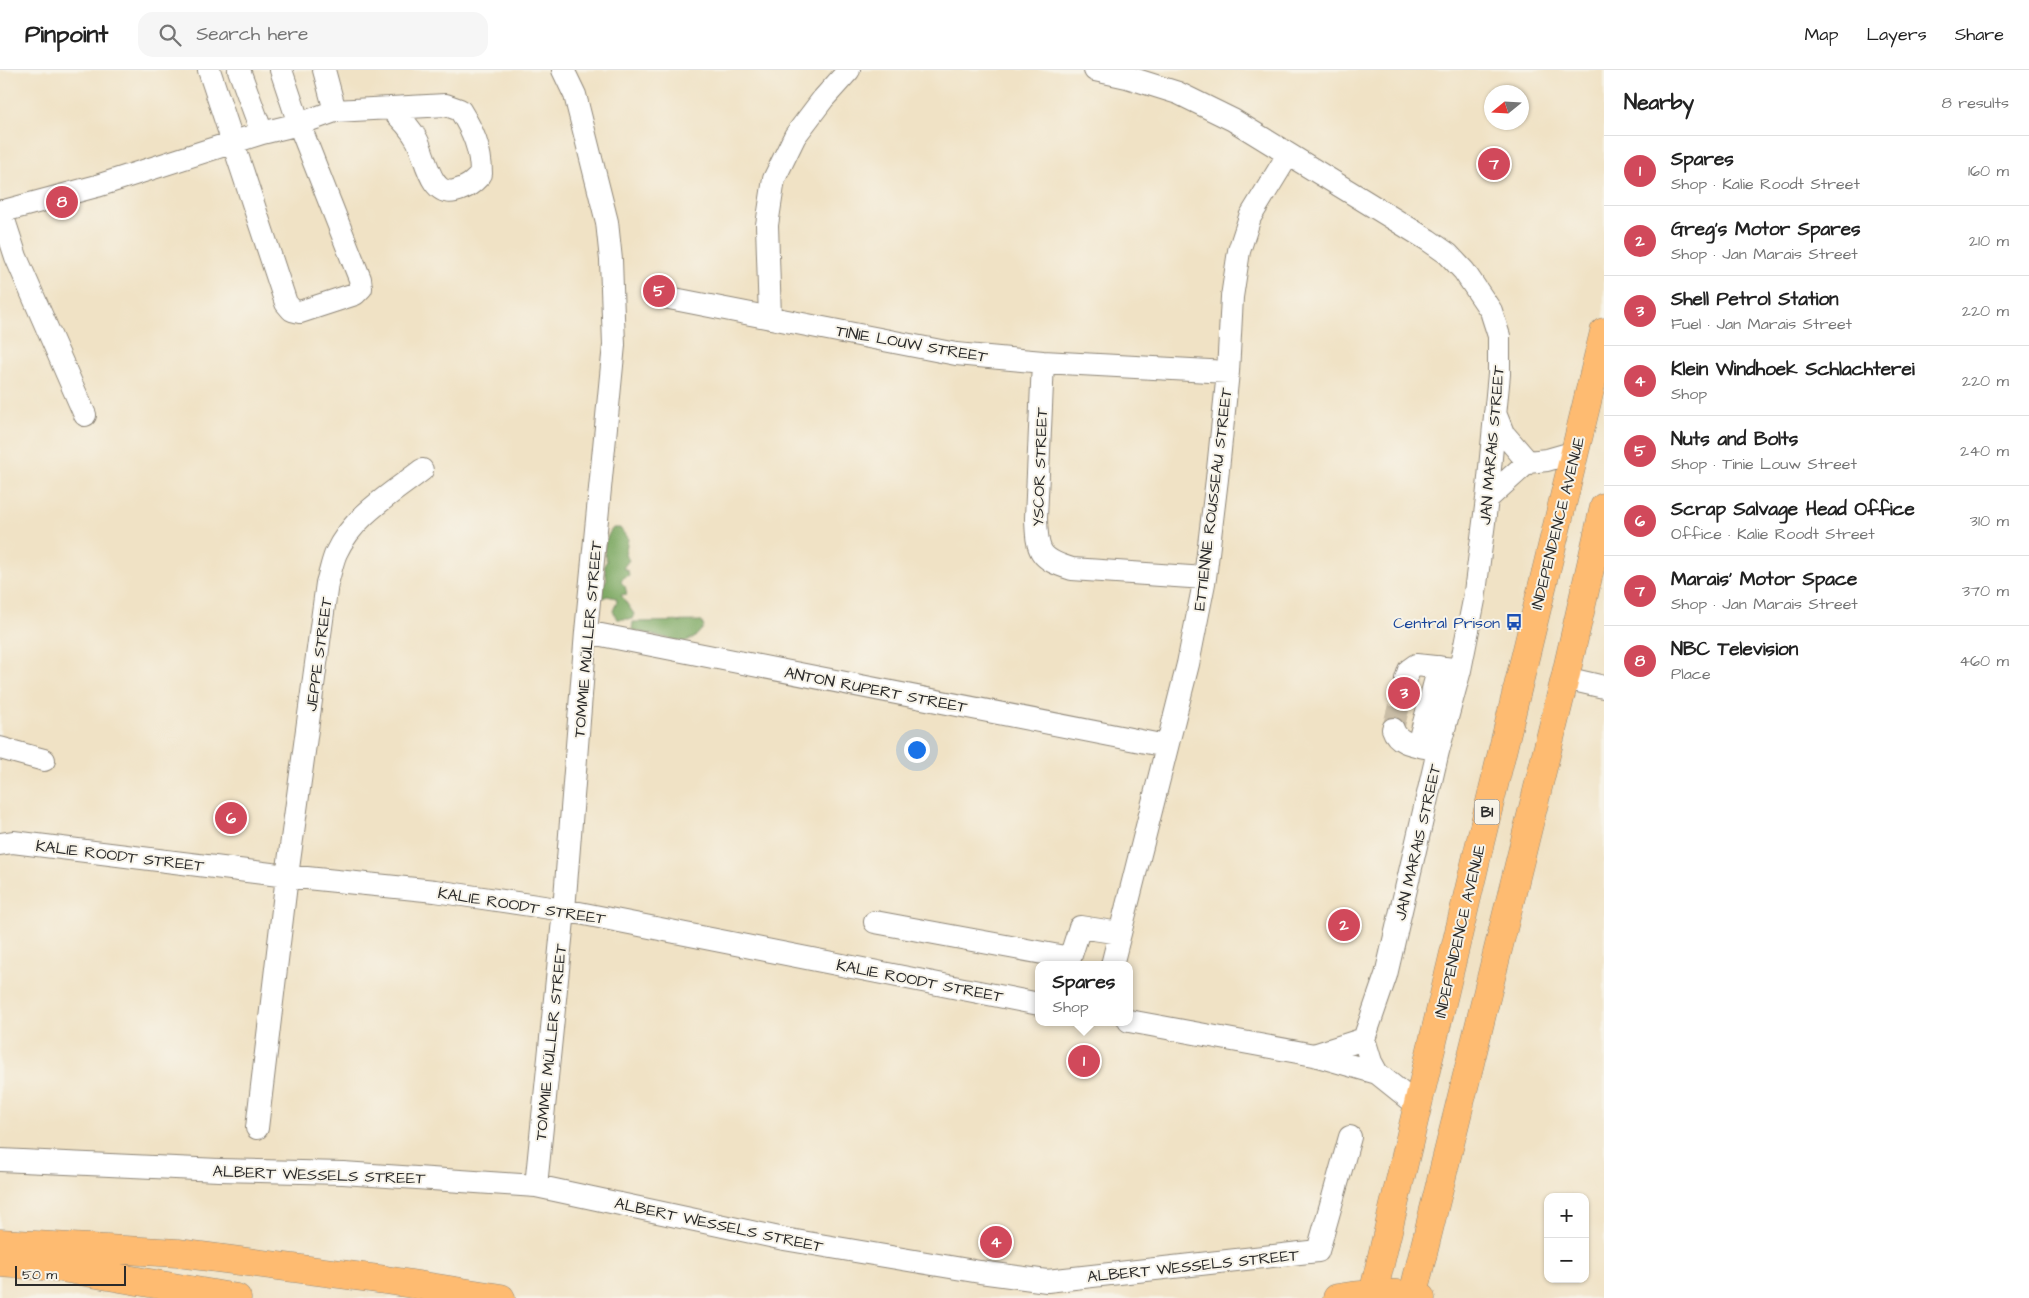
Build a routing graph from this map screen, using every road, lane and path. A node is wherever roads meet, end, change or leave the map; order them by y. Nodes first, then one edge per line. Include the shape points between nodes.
1 (209, 70) edge
2 (239, 70) edge
3 (281, 70) edge
4 (324, 70) edge
5 (563, 70) edge
6 (575, 70) edge
7 (849, 70) edge
8 (1095, 70) edge
9 (575, 95) junction
10 (390, 108) junction
11 (335, 111) junction
12 (299, 124) junction
13 (262, 133) junction
14 (234, 142) junction
15 (1288, 155) junction
16 (1, 212) edge
17 (659, 296) dead end
18 (770, 318) junction
19 (1604, 332) edge
20 (1043, 362) junction
21 (1228, 372) junction
22 (1495, 412) junction
23 (85, 415) dead end
24 (1575, 452) junction
25 (1528, 462) junction
26 (422, 470) dead end
27 (1487, 499) junction
28 (1604, 507) edge
29 (1205, 578) junction
30 (586, 632) junction
31 (1449, 669) junction
32 (1565, 678) junction
33 (1406, 679) tunnel mouth
34 (1604, 687) edge
35 (1394, 729) dead end
36 (1166, 746) junction
37 (0, 748) edge
38 (1428, 748) junction
39 (44, 760) dead end
40 (0, 844) edge
41 (287, 876) junction
42 (564, 910) junction
43 (875, 922) dead end
44 (1120, 933) junction
45 (1113, 961) edge
46 (1035, 1003) edge
47 (1133, 1022) edge
48 (1364, 1039) junction
49 (1314, 1055) junction
50 (1377, 1073) junction
51 (1417, 1105) junction
52 (258, 1128) dead end
53 (1350, 1137) dead end
54 (0, 1160) edge
55 (536, 1186) junction
56 (0, 1243) edge
57 (0, 1262) edge
58 (1373, 1295) edge
59 (1415, 1297) edge
60 (237, 1298) edge
61 (501, 1298) edge
62 (1337, 1298) edge

1 - 14 street
2 - 13 street
3 - 12 street
4 - 11 street
5 - 9 street, TOMMIE MÜLLER STREET
6 - 9 street, TOMMIE MÜLLER STREET
7 - 18 street via 795,136 774,179 767,224
8 - 15 street, JAN MARAIS STREET via 1178,93 1233,120
9 - 30 street, TOMMIE MÜLLER STREET via 607,222 614,327 610,399
10 - 10 street via 402,118 416,139 439,189 450,192 462,189 481,174 481,156 474,133 460,110 446,106
10 - 11 street
11 - 12 street
12 - 13 street
12 - 14 street via 361,288 355,294 300,312 292,310 286,303
13 - 14 street
14 - 16 street via 97,186
15 - 21 street, ETTIENNE ROUSSEAU STREET via 1250,217 1239,251 1232,297
15 - 22 street, JAN MARAIS STREET via 1428,240 1464,270 1491,311 1500,336
16 - 23 street via 16,257
17 - 18 street, TINIE LOUW STREET
18 - 20 street, TINIE LOUW STREET via 956,354
19 - 24 main road, INDEPENDENCE AVENUE / B1
20 - 21 street, TINIE LOUW STREET
20 - 29 street, YSCOR STREET via 1036,518 1037,541 1042,554 1053,563 1072,569
21 - 29 street, ETTIENNE ROUSSEAU STREET
22 - 25 street via 1502,433
22 - 27 street, JAN MARAIS STREET
24 - 25 street
24 - 51 main road, INDEPENDENCE AVENUE / B1
25 - 27 street
26 - 41 street, JEPPE STREET via 368,512 349,532 336,554 328,583
27 - 31 street, JAN MARAIS STREET via 1474,600
28 - 32 main road
29 - 36 street, ETTIENNE ROUSSEAU STREET via 1188,664
30 - 36 street, ANTON RUPERT STREET
30 - 42 street, TOMMIE MÜLLER STREET
31 - 33 street via 1416,665
31 - 38 street, JAN MARAIS STREET
32 - 34 street
32 - 59 main road
35 - 38 street via 1398,738
36 - 44 street, ETTIENNE ROUSSEAU STREET
37 - 39 street
38 - 48 street, JAN MARAIS STREET via 1386,975
40 - 41 street, KALIE ROODT STREET via 22,843
41 - 42 street, KALIE ROODT STREET via 435,891
41 - 52 street, JEPPE STREET
42 - 46 street, KALIE ROODT STREET
42 - 55 street, TOMMIE MÜLLER STREET
43 - 44 street via 1070,958 1080,927
44 - 45 street, ETTIENNE ROUSSEAU STREET
47 - 49 street
48 - 49 street
48 - 50 street via 1370,1062
49 - 50 street
50 - 51 street
51 - 58 main road, INDEPENDENCE AVENUE / B1
53 - 55 street, ALBERT WESSELS STREET via 1318,1251 1047,1281 784,1239
54 - 55 street, ALBERT WESSELS STREET via 343,1173
56 - 61 main road via 178,1253
57 - 60 main road via 56,1267
58 - 59 main road
58 - 62 main road

